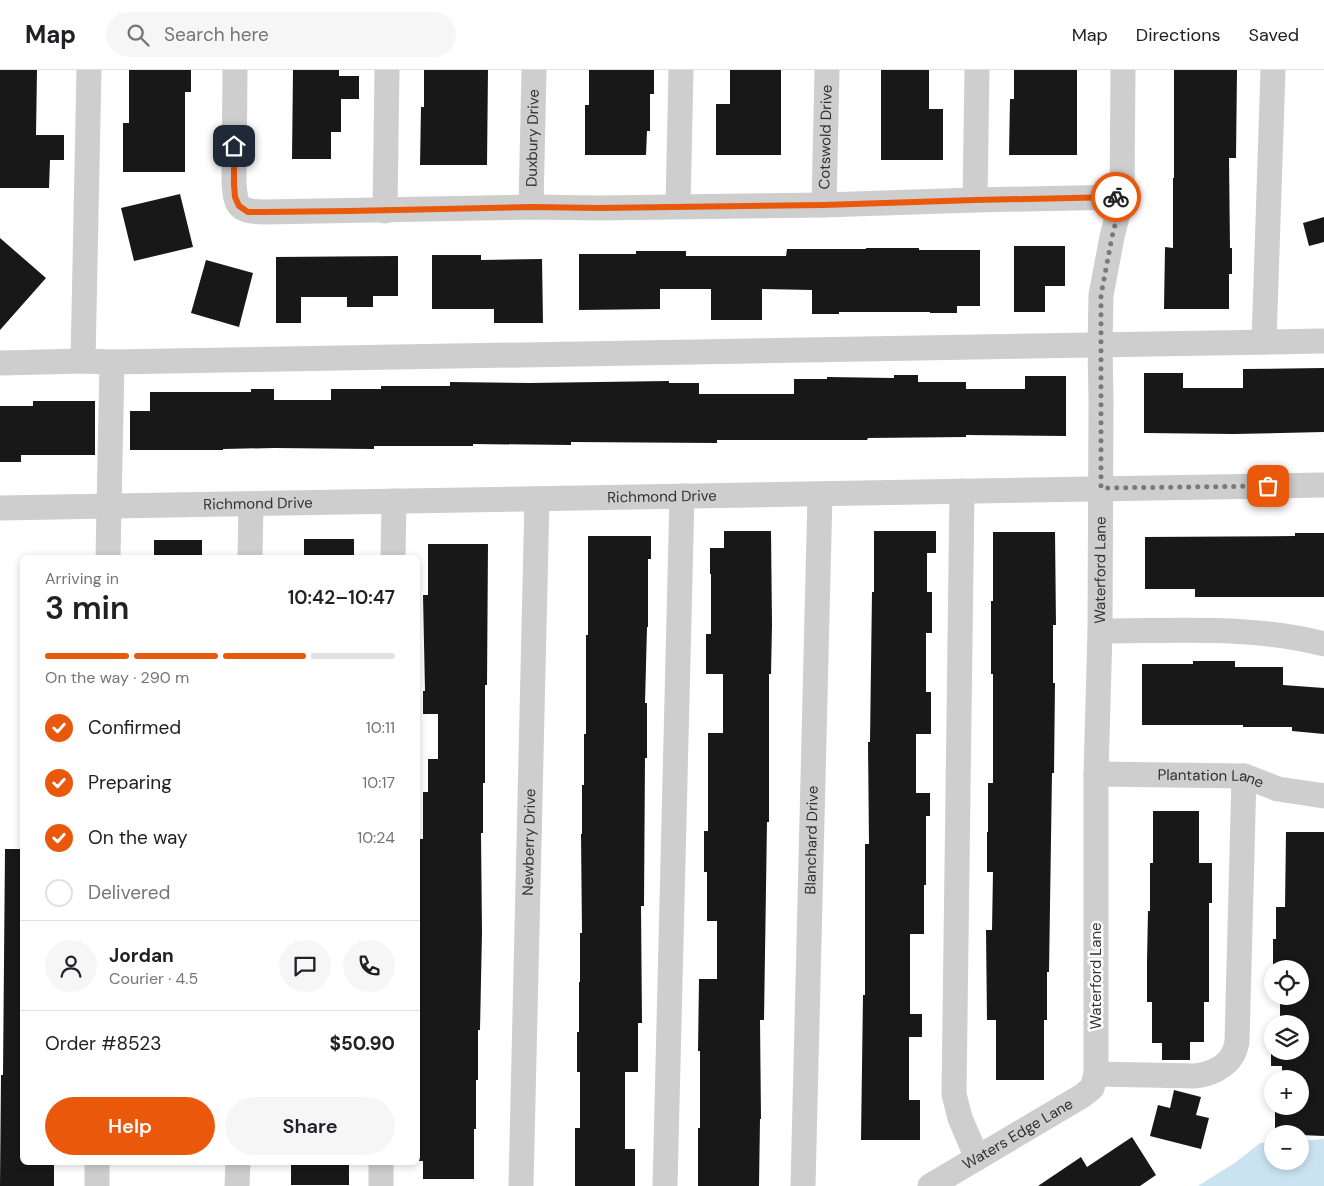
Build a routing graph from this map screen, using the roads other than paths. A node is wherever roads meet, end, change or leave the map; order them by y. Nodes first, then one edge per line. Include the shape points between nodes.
1 (89, 70) edge
2 (236, 70) edge
3 (387, 70) edge
4 (534, 70) edge
5 (681, 70) edge
6 (826, 70) edge
7 (977, 70) edge
8 (1123, 70) edge
9 (1273, 70) edge
10 (1122, 197) junction
11 (975, 200) junction
12 (824, 205) junction
13 (678, 206) junction
14 (531, 207) junction
15 (384, 210) junction
16 (1324, 341) edge
17 (1264, 342) junction
18 (1100, 345) junction
19 (83, 361) junction
20 (112, 362) junction
21 (0, 363) edge
22 (1324, 484) edge
23 (1101, 488) junction
24 (962, 491) junction
25 (820, 494) junction
26 (682, 496) junction
27 (537, 499) junction
28 (394, 501) junction
29 (251, 504) junction
30 (109, 507) junction
31 (0, 508) edge
32 (108, 555) edge
33 (250, 555) edge
34 (393, 555) edge
35 (1100, 631) junction
36 (1324, 644) edge
37 (1096, 774) junction
38 (1244, 776) junction
39 (1324, 796) edge
40 (1096, 1074) junction
41 (977, 1158) junction
42 (97, 1165) edge
43 (238, 1165) edge
44 (381, 1165) edge
45 (97, 1186) edge
46 (237, 1186) edge
47 (381, 1186) edge
48 (520, 1186) edge
49 (665, 1186) edge
50 (803, 1186) edge
51 (930, 1186) edge

1 - 19 street
2 - 15 street via 234,184 239,206 248,212
3 - 15 street
4 - 14 street, Duxbury Drive
5 - 13 street
6 - 12 street, Cotswold Drive
7 - 11 street
8 - 10 street, Waterford Lane
9 - 17 street
10 - 11 street
10 - 18 street, Waterford Lane via 1101,295
11 - 12 street
12 - 13 street
13 - 14 street
14 - 15 street
16 - 17 street
17 - 18 street
18 - 20 street
18 - 23 street, Waterford Lane
19 - 20 street
19 - 21 street
20 - 30 street
22 - 23 street, Richmond Drive
23 - 24 street, Richmond Drive
23 - 35 street, Waterford Lane
24 - 25 street, Richmond Drive
24 - 41 street via 954,1094
25 - 26 street, Richmond Drive
25 - 50 street, Blanchard Drive
26 - 27 street, Richmond Drive
26 - 49 street
27 - 28 street, Richmond Drive
27 - 48 street, Newberry Drive
28 - 29 street, Richmond Drive
28 - 34 street
29 - 30 street, Richmond Drive
29 - 33 street
30 - 31 street, Richmond Drive
30 - 32 street
35 - 36 street via 1232,631 1302,638
35 - 37 street, Waterford Lane
37 - 38 street, Plantation Lane
37 - 40 street, Waterford Lane
38 - 39 street, Plantation Lane via 1278,789
38 - 40 street via 1237,1042 1234,1054 1215,1071 1195,1076
40 - 41 street, Waters Edge Lane via 1092,1088 1082,1096
41 - 51 street, Waters Edge Lane
42 - 45 street
43 - 46 street
44 - 47 street

